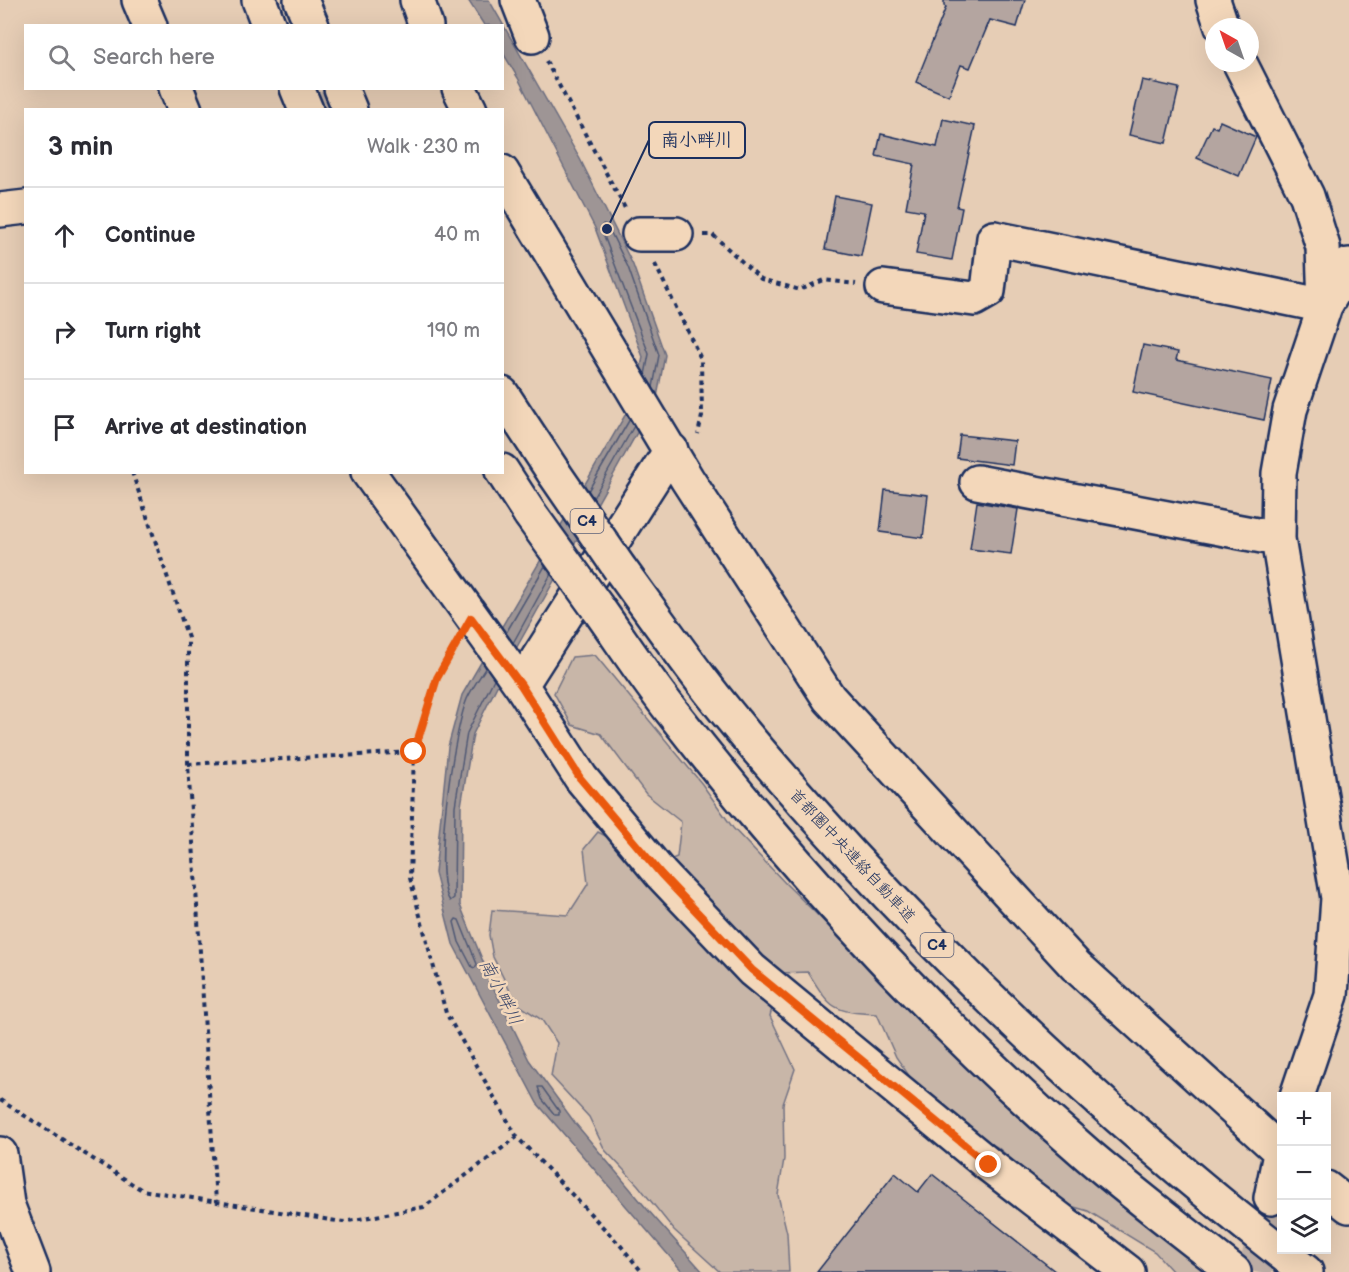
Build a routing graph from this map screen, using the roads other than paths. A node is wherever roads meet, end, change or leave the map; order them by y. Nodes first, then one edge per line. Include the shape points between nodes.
1 (139, 0) edge
2 (259, 0) edge
3 (301, 0) edge
4 (417, 0) edge
5 (518, 0) edge
6 (1213, 0) edge
7 (1219, 18) edge
8 (149, 24) edge
9 (268, 24) edge
10 (311, 24) edge
11 (425, 24) edge
12 (532, 36) dead end
13 (1245, 72) edge
14 (177, 90) edge
15 (298, 90) edge
16 (342, 90) edge
17 (460, 90) edge
18 (184, 108) edge
19 (305, 108) edge
20 (349, 108) edge
21 (469, 108) edge
22 (504, 174) edge
23 (24, 207) edge
24 (0, 210) edge
25 (639, 234) dead end
26 (676, 234) road end
27 (1349, 265) edge
28 (883, 287) road end
29 (1325, 306) junction
30 (504, 397) edge
31 (671, 450) junction
32 (369, 474) edge
33 (504, 474) edge
34 (977, 482) dead end
35 (1278, 539) junction
36 (521, 685) junction
37 (1298, 1092) edge
38 (1278, 1146) edge
39 (0, 1154) edge
40 (1277, 1169) edge
41 (1331, 1192) edge
42 (1271, 1198) tunnel mouth
43 (1349, 1206) edge
44 (33, 1272) edge
45 (1128, 1272) edge
46 (1234, 1272) edge
47 (1306, 1272) edge

1 - 8 main road
2 - 9 main road
3 - 10 main road
4 - 11 main road
5 - 12 main road
6 - 7 main road
13 - 29 main road via 1307,196 1323,247
14 - 18 main road
15 - 19 main road
16 - 20 main road
17 - 21 main road
22 - 31 main road
23 - 24 main road
25 - 26 main road
27 - 29 main road
28 - 29 main road via 974,299 987,291 994,238
29 - 35 main road via 1290,410 1279,473
30 - 47 main road, 首都圏中央連絡自動車道 / C4, bridge via 620,569 703,682 789,786 1002,1012 1116,1117
31 - 36 main road
31 - 38 main road via 829,698 1076,966
32 - 36 main road
33 - 46 main road, C4, bridge via 671,711 856,929 973,1048 1089,1156
34 - 35 main road
35 - 37 main road via 1338,898 1331,995
36 - 45 main road via 580,778 661,874 752,970 989,1165
39 - 44 main road via 8,1204
40 - 42 main road
41 - 43 main road

